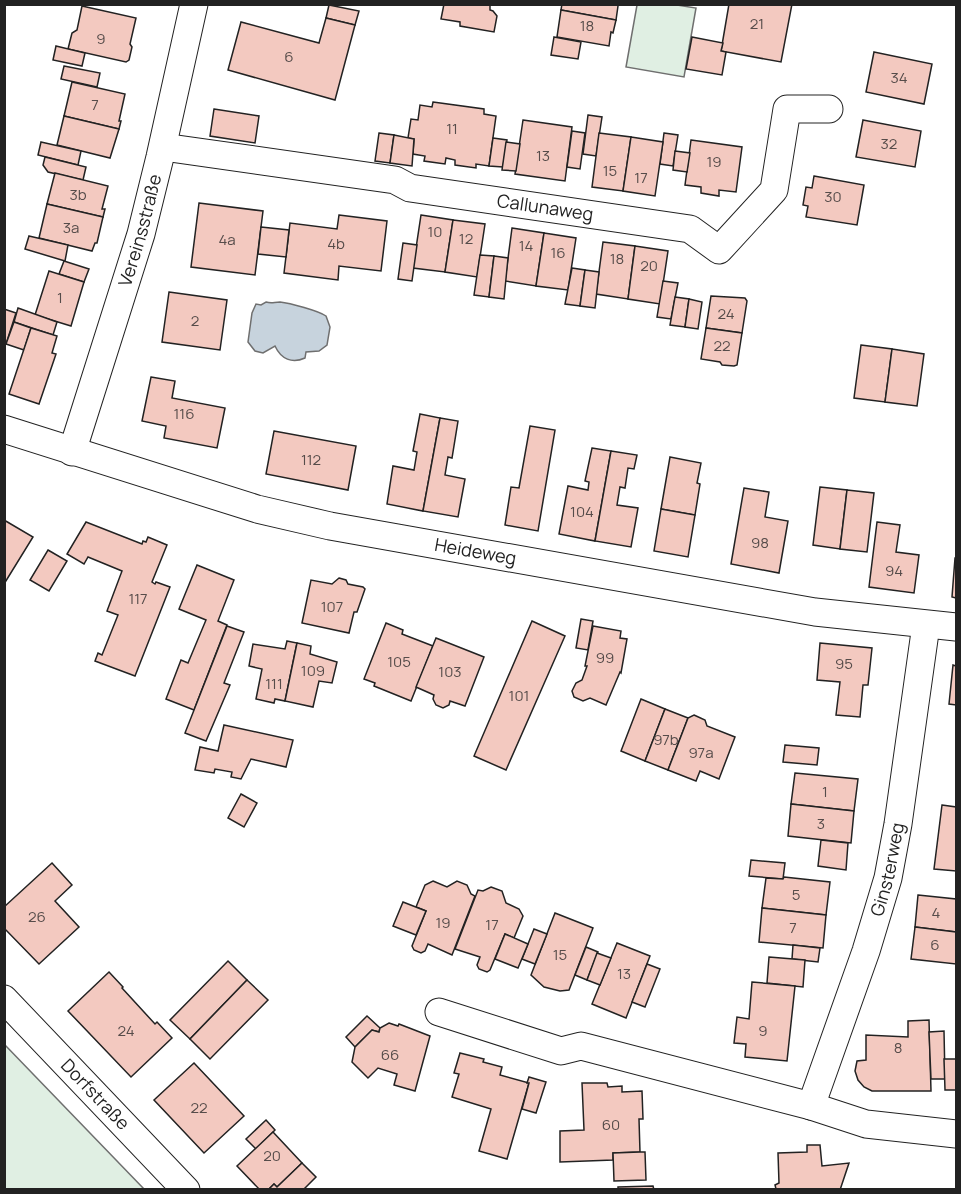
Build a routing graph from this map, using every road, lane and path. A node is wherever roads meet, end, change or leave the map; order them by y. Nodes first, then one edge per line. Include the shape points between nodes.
1 (194, 4) edge
2 (830, 109) dead end
3 (163, 147) junction
4 (4, 429) edge
5 (72, 452) junction
6 (926, 625) junction
7 (957, 627) edge
8 (4, 999) edge
9 (439, 1012) dead end
10 (811, 1106) junction
11 (957, 1134) edge
12 (186, 1190) edge

1 - 3 street, Vereinsstraße
2 - 3 street, Callunaweg via 787,109 774,190 719,250 690,229 410,188 395,180
3 - 5 street, Vereinsstraße via 141,234
4 - 5 street, Heideweg
5 - 6 street, Heideweg via 257,509 330,526 815,612
6 - 7 street, Heideweg
6 - 10 street, Ginsterweg via 888,878
8 - 12 street, Dorfstraße
9 - 10 street via 561,1051 581,1046
10 - 11 street via 866,1124

